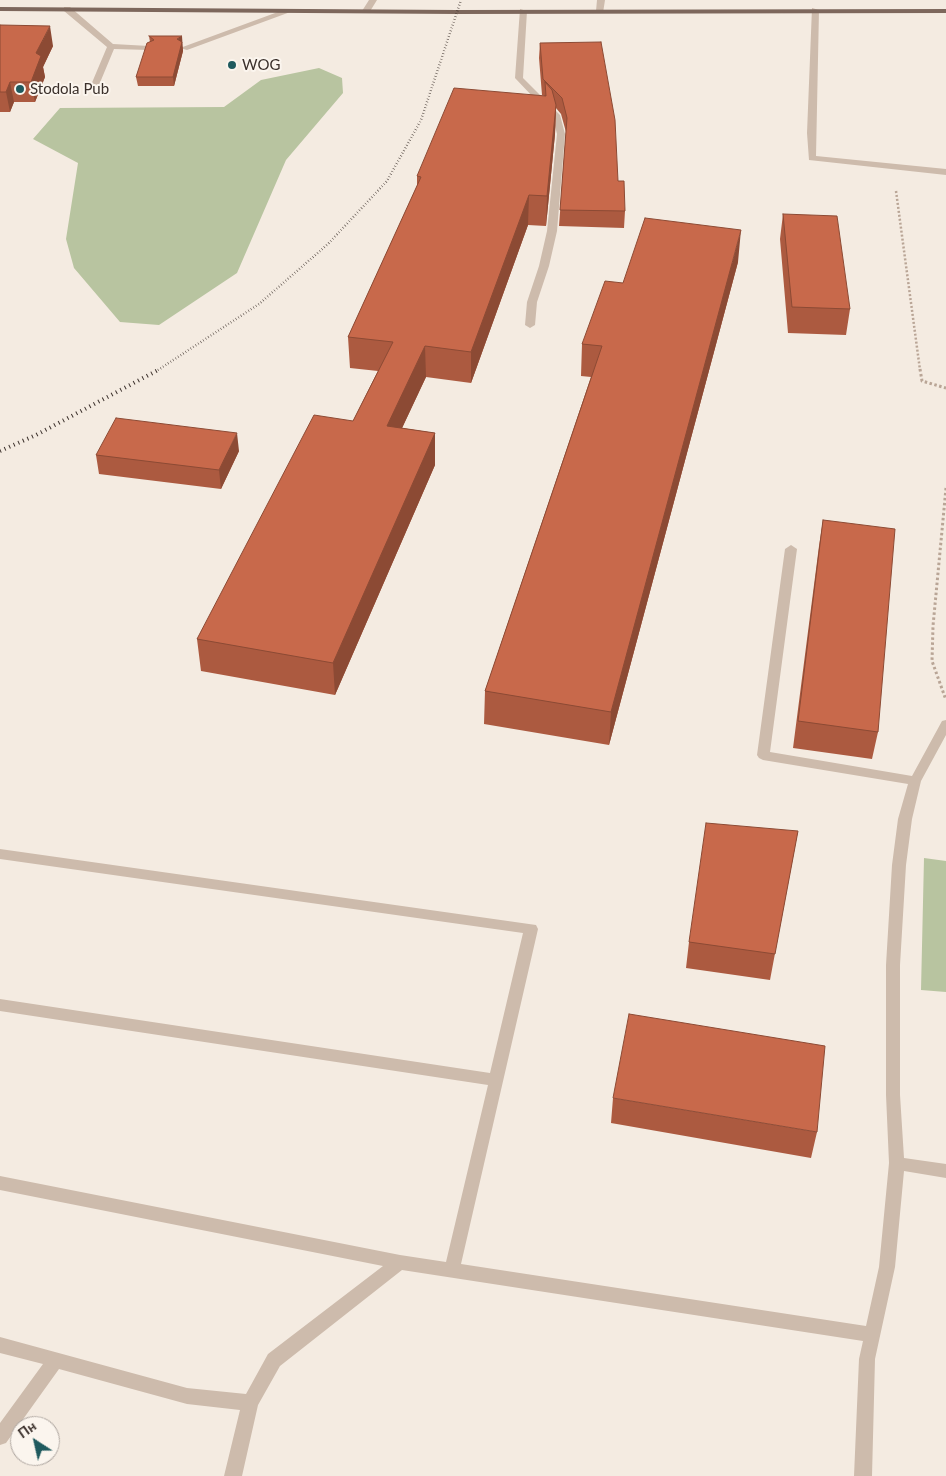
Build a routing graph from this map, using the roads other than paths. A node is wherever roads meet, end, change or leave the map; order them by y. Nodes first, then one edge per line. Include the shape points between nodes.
1 (373, 0) edge
2 (601, 0) edge
3 (0, 9) edge
4 (67, 9) junction
5 (815, 10) junction
6 (289, 11) junction
7 (366, 11) junction
8 (523, 11) junction
9 (600, 11) junction
10 (946, 11) edge
11 (110, 46) junction
12 (149, 48) edge
13 (184, 48) edge
14 (95, 84) dead end
15 (946, 172) edge
16 (530, 325) dead end
17 (791, 548) dead end
18 (946, 724) edge
19 (915, 781) junction
20 (0, 854) edge
21 (0, 1006) edge
22 (496, 1080) junction
23 (897, 1163) junction
24 (946, 1171) edge
25 (0, 1182) edge
26 (400, 1262) junction
27 (452, 1270) junction
28 (873, 1335) junction
29 (0, 1345) edge
30 (56, 1360) junction
31 (250, 1403) junction
32 (0, 1438) edge
33 (233, 1476) edge
34 (862, 1476) edge

1 - 7 street
2 - 9 street
3 - 4 main road
4 - 6 main road
4 - 11 street
5 - 9 main road
5 - 10 main road
5 - 15 street via 812,158
6 - 7 main road
6 - 13 street
7 - 8 main road
8 - 9 main road
8 - 16 street via 519,78 557,116 561,134 552,231 532,302
11 - 12 street
11 - 14 street
17 - 19 street via 763,755
18 - 19 street
19 - 23 street via 898,865 893,964 893,1095
20 - 22 street via 531,929
21 - 22 street
22 - 27 street
23 - 24 street
23 - 28 street via 887,1267
25 - 26 street
26 - 27 street
26 - 31 street via 274,1360
27 - 28 street
28 - 34 street via 867,1359
29 - 30 street
30 - 31 street via 186,1396
30 - 32 street
31 - 33 street

